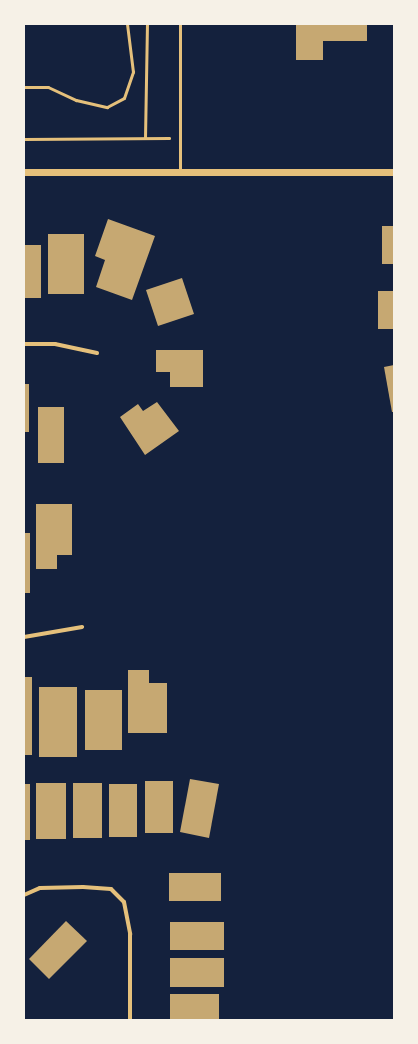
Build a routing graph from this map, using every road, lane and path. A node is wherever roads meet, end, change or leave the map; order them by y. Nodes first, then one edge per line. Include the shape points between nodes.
1 (127, 24) edge
2 (147, 24) edge
3 (180, 24) edge
4 (24, 87) edge
5 (145, 138) junction
6 (180, 138) junction
7 (24, 139) edge
8 (24, 172) edge
9 (180, 172) junction
10 (394, 172) edge
11 (24, 344) edge
12 (97, 353) dead end
13 (82, 627) dead end
14 (24, 637) edge
15 (24, 895) edge
16 (130, 1020) edge

1 - 4 lane via 133,72 124,98 107,106 76,100 48,87
2 - 5 path
3 - 6 lane
5 - 6 path
5 - 7 path
6 - 9 lane
8 - 9 street
9 - 10 street
11 - 12 street via 55,344
13 - 14 street
15 - 16 street via 40,888 83,887 111,889 124,902 130,934

